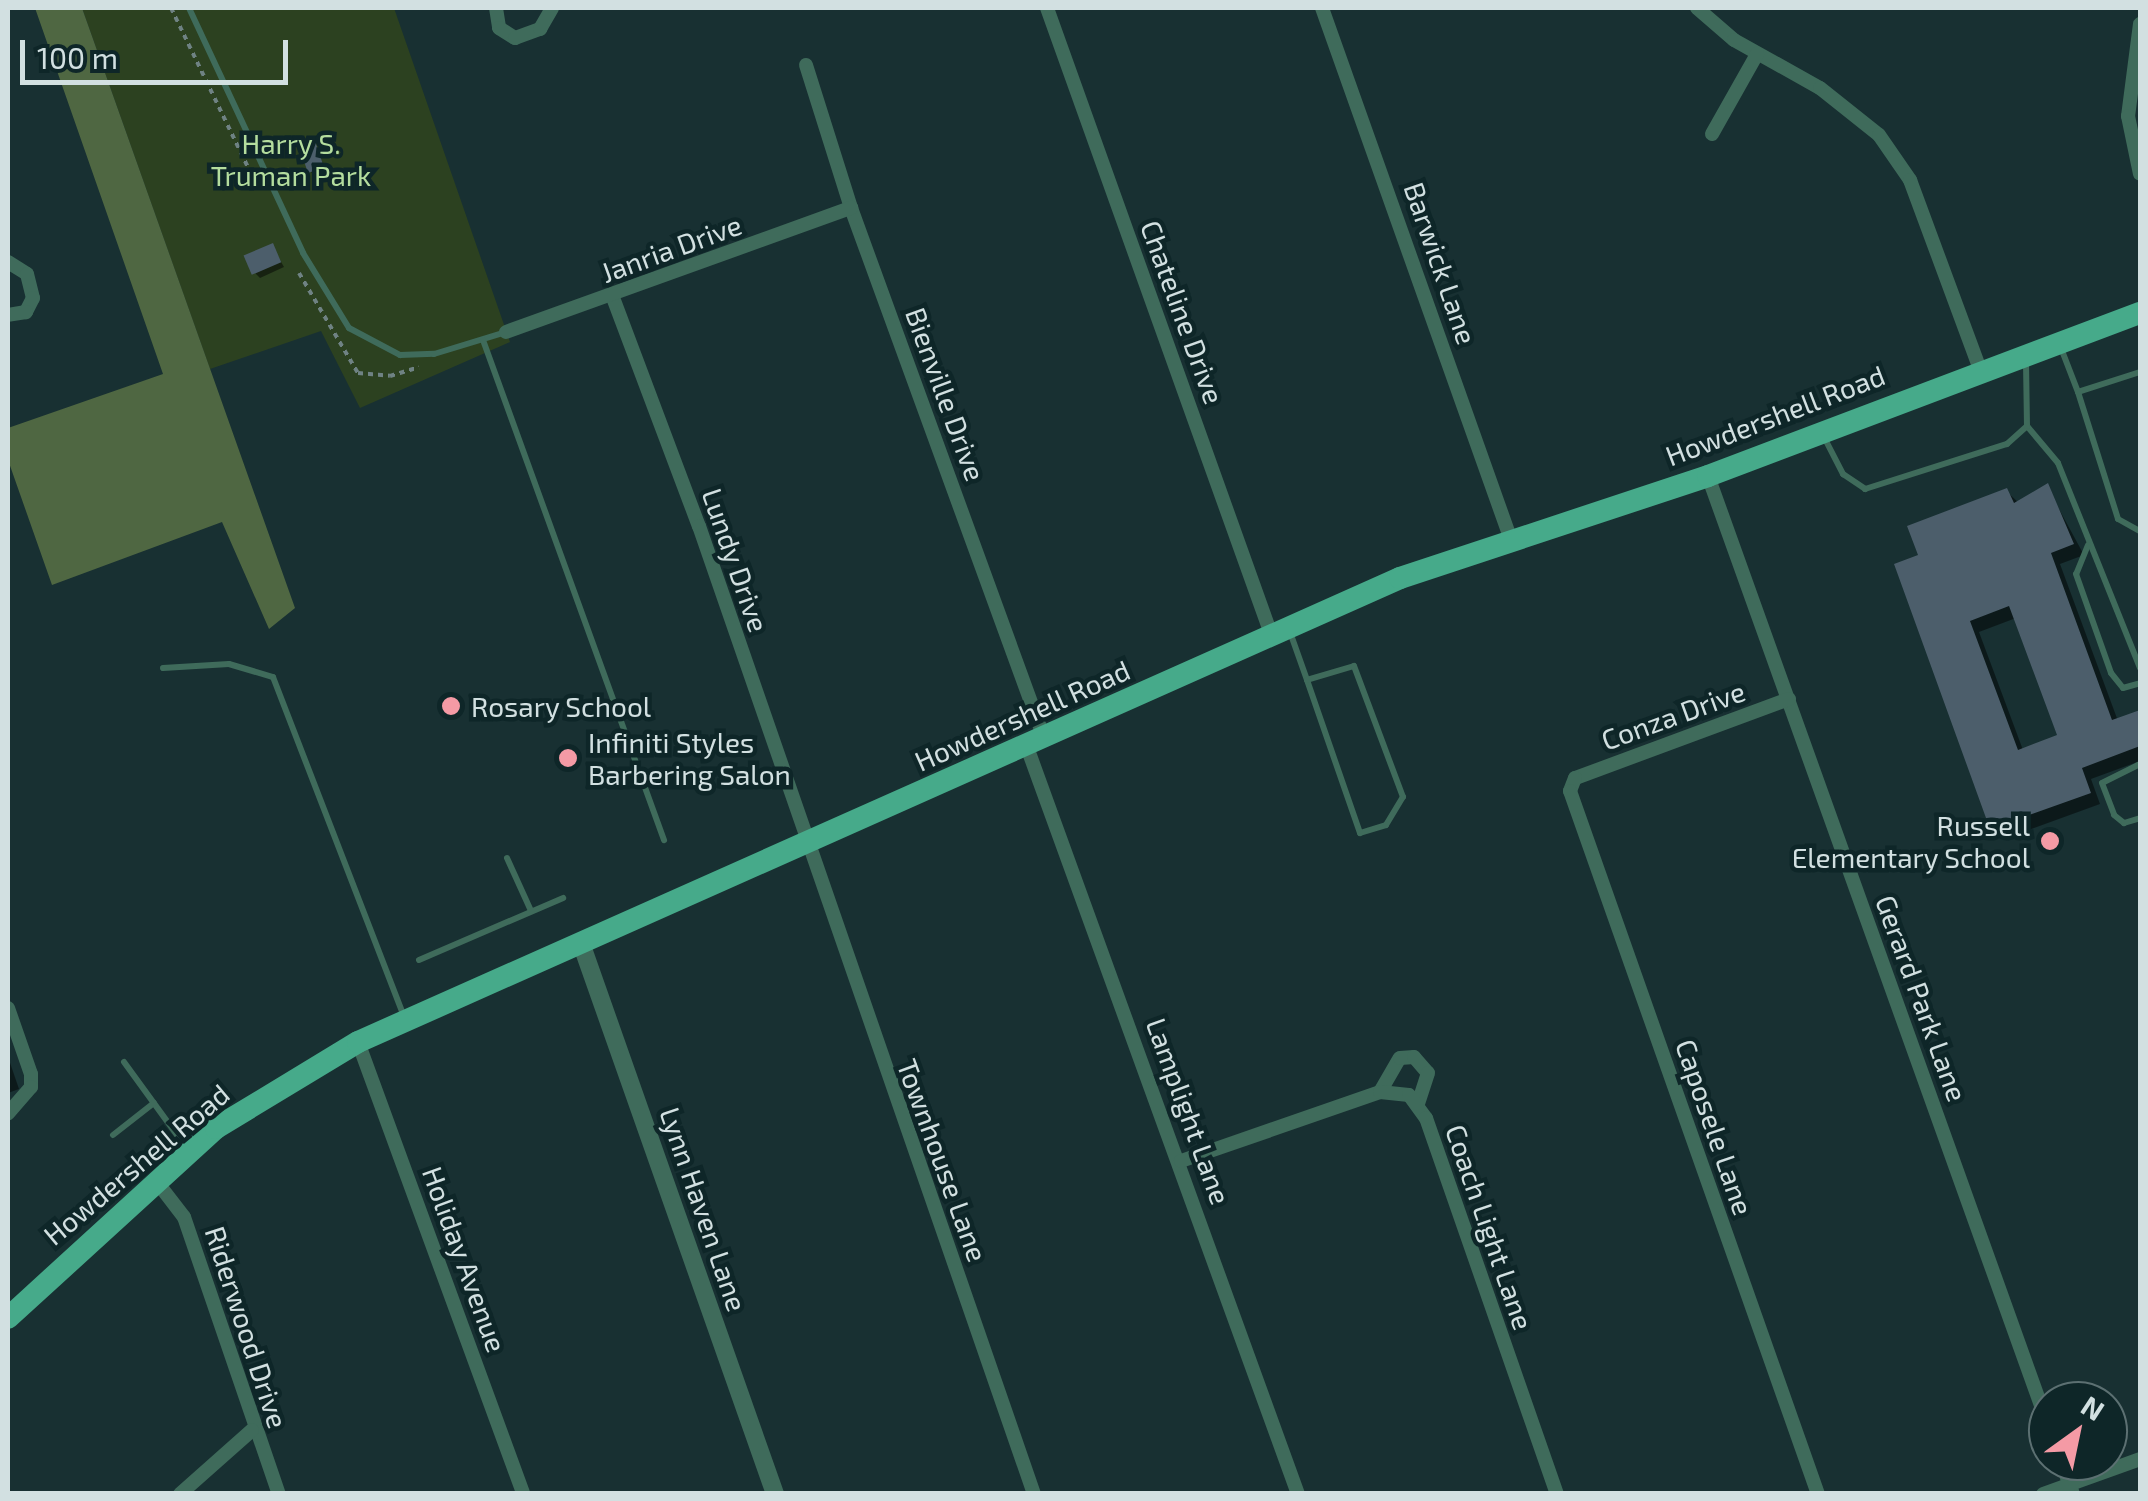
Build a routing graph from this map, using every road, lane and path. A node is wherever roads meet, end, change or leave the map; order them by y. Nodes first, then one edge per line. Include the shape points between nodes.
1 (188, 8) edge
2 (496, 8) edge
3 (552, 8) edge
4 (1047, 8) edge
5 (1322, 8) edge
6 (1697, 8) edge
7 (2140, 24) edge
8 (1757, 54) junction
9 (806, 65) dead end
10 (1712, 134) dead end
11 (2140, 174) edge
12 (851, 208) junction
13 (8, 262) edge
14 (612, 295) junction
15 (2140, 312) edge
16 (8, 315) edge
17 (506, 332) joint
18 (483, 340) junction
19 (2059, 342) junction
20 (2026, 353) junction
21 (1980, 368) junction
22 (2140, 372) edge
23 (2078, 392) junction
24 (2027, 426) junction
25 (1820, 432) junction
26 (1708, 476) junction
27 (2140, 531) edge
28 (1510, 537) junction
29 (2088, 545) junction
30 (1280, 630) junction
31 (163, 668) dead end
32 (2140, 668) edge
33 (1307, 680) junction
34 (2140, 684) edge
35 (1789, 699) junction
36 (1036, 742) junction
37 (2140, 764) edge
38 (1575, 778) joint
39 (2140, 818) edge
40 (664, 840) dead end
41 (810, 842) junction
42 (507, 858) dead end
43 (563, 898) dead end
44 (531, 911) junction
45 (580, 943) junction
46 (419, 960) dead end
47 (8, 1008) edge
48 (406, 1020) junction
49 (358, 1042) junction
50 (124, 1062) dead end
51 (1380, 1092) junction
52 (154, 1103) junction
53 (1418, 1104) junction
54 (8, 1113) edge
55 (113, 1135) dead end
56 (189, 1152) junction
57 (1182, 1161) junction
58 (157, 1182) junction
59 (9, 1313) edge
60 (2033, 1381) edge
61 (252, 1430) junction
62 (2140, 1459) edge
63 (2071, 1489) edge
64 (180, 1494) edge
65 (279, 1494) edge
66 (523, 1494) edge
67 (775, 1494) edge
68 (1034, 1494) edge
69 (1298, 1494) edge
70 (1558, 1494) edge
71 (1818, 1494) edge
72 (2043, 1494) edge

1 - 18 lane via 303,252 350,328 400,356
2 - 3 street via 500,28 514,38 540,29
4 - 30 street, Chateline Drive
5 - 28 street, Barwick Lane
6 - 8 street
7 - 11 street via 2128,116
8 - 10 street
8 - 21 street via 1840,102 1895,156 1928,221
9 - 12 street, Bienville Drive
12 - 14 street, Janria Drive
12 - 36 street, Bienville Drive
13 - 16 street via 27,274 33,298 26,312
14 - 17 street, Janria Drive
14 - 41 street, Lundy Drive
15 - 19 main road, Howdershell Road
17 - 18 lane
18 - 40 lane
19 - 20 main road, Howdershell Road
19 - 23 lane
20 - 21 main road, Howdershell Road
20 - 24 lane
21 - 25 main road, Howdershell Road
22 - 23 lane
23 - 27 lane via 2118,520
24 - 25 lane via 2007,444 1865,489 1844,474
24 - 29 lane via 2058,463
25 - 26 main road, Howdershell Road
26 - 28 main road, Howdershell Road
26 - 35 street, Gerard Park Lane
28 - 30 main road, Howdershell Road
29 - 32 lane
29 - 34 lane via 2076,574 2111,674 2122,688
30 - 33 lane
30 - 36 main road, Howdershell Road
31 - 48 lane via 230,664 272,678
33 - 33 lane via 1360,833 1386,825 1404,797 1354,666
35 - 38 street, Conza Drive
35 - 60 street, Gerard Park Lane
36 - 41 main road, Howdershell Road
36 - 57 street, Lamplight Lane
37 - 39 lane via 2102,782 2114,815 2124,823
38 - 71 street, Caposele Lane via 1570,791
41 - 45 main road, Howdershell Road
41 - 68 street, Townhouse Lane via 828,910
42 - 44 lane
43 - 44 lane
44 - 46 lane
45 - 48 main road, Howdershell Road
45 - 67 street, Lynn Haven Lane
47 - 54 street via 31,1074 30,1086
48 - 49 main road, Howdershell Road
49 - 56 main road, Howdershell Road via 216,1128
49 - 66 street, Holiday Avenue
50 - 52 lane
51 - 53 street, Coach Light Lane via 1396,1090
51 - 53 street via 1400,1058 1414,1057 1428,1073
51 - 57 street
52 - 55 lane
52 - 56 lane
53 - 70 street, Coach Light Lane
56 - 58 main road, Howdershell Road
57 - 69 street, Lamplight Lane
58 - 59 main road, Howdershell Road
58 - 61 street, Riderwood Drive via 194,1242
61 - 64 street
61 - 65 street, Riderwood Drive
62 - 63 street
63 - 72 street

